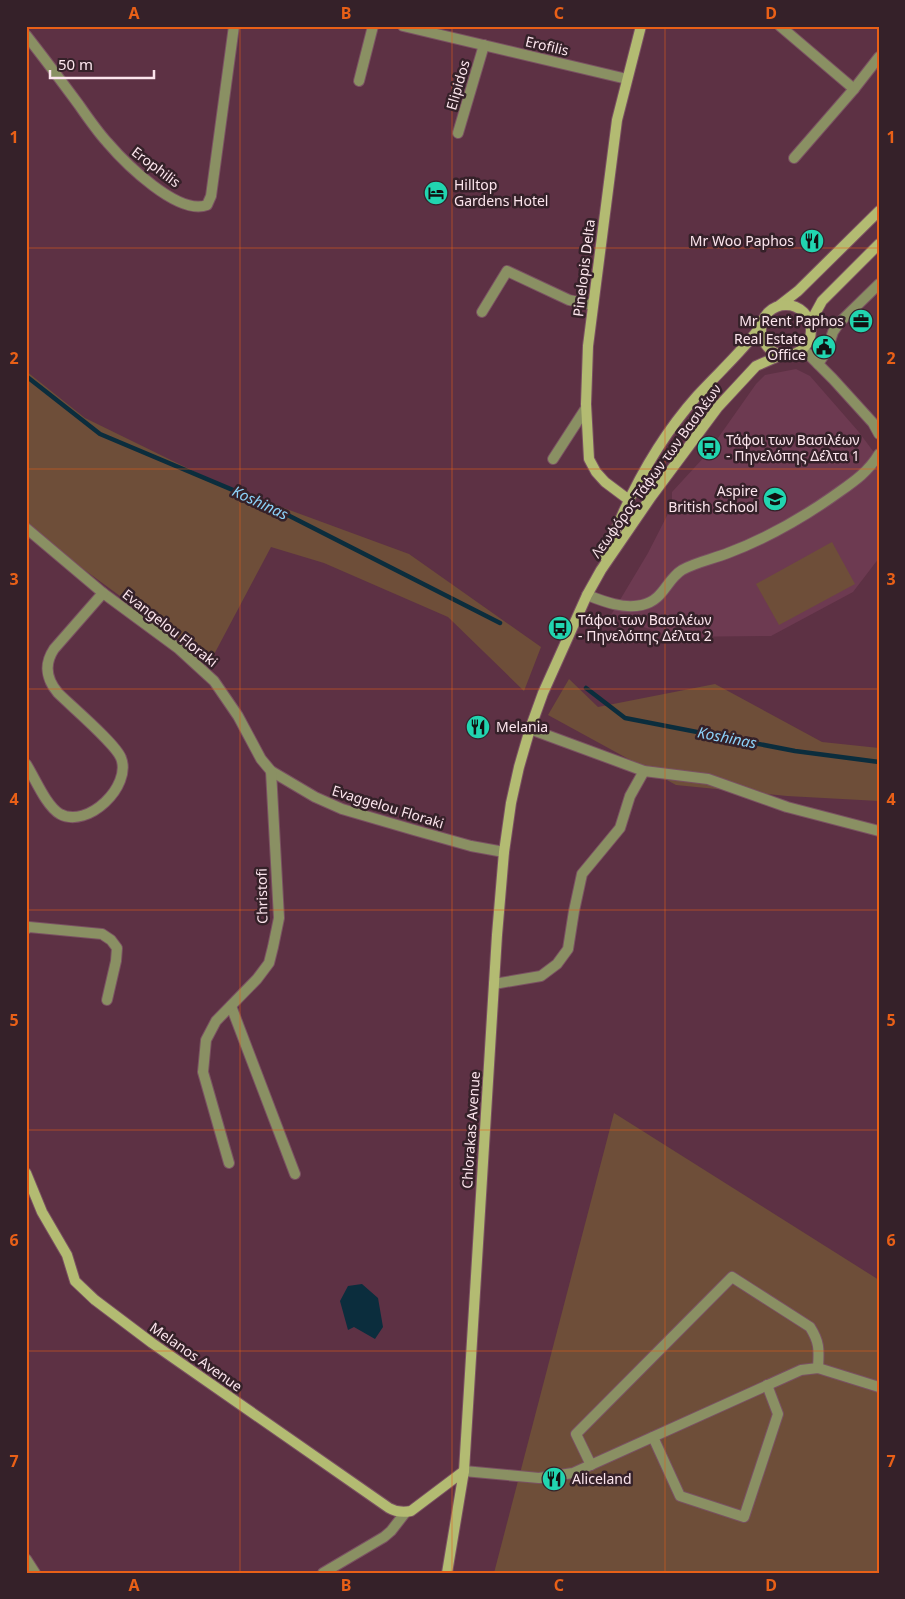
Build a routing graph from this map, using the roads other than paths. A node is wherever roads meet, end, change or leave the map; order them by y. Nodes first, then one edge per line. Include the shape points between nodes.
1 (234, 26) edge
2 (373, 26) edge
3 (403, 26) edge
4 (641, 26) edge
5 (780, 26) edge
6 (26, 35) edge
7 (484, 45) junction
8 (879, 57) edge
9 (627, 79) junction
10 (359, 81) dead end
11 (854, 89) junction
12 (458, 133) dead end
13 (794, 158) dead end
14 (879, 212) edge
15 (879, 244) edge
16 (879, 284) edge
17 (593, 305) junction
18 (780, 306) junction
19 (482, 312) dead end
20 (810, 324) junction
21 (762, 326) junction
22 (803, 349) junction
23 (781, 355) junction
24 (818, 364) junction
25 (586, 408) junction
26 (879, 434) edge
27 (879, 454) edge
28 (553, 459) dead end
29 (628, 500) junction
30 (26, 528) edge
31 (601, 570) junction
32 (103, 593) junction
33 (587, 594) junction
34 (543, 693) joint
35 (530, 729) junction
36 (26, 764) edge
37 (271, 771) junction
38 (644, 771) junction
39 (879, 831) edge
40 (504, 852) junction
41 (26, 929) edge
42 (494, 984) junction
43 (106, 1000) dead end
44 (232, 1006) junction
45 (228, 1163) dead end
46 (26, 1172) edge
47 (295, 1174) dead end
48 (818, 1368) junction
49 (767, 1386) junction
50 (879, 1387) edge
51 (652, 1437) junction
52 (591, 1465) junction
53 (464, 1471) junction
54 (404, 1513) junction
55 (26, 1559) edge
56 (35, 1573) edge
57 (323, 1573) edge
58 (447, 1573) edge

1 - 6 street, Erophilis via 212,196 207,205 201,207 182,203 150,184 125,162 106,142
2 - 10 street
3 - 7 street, Erofilis
4 - 9 main road, Pinelopis Delta
5 - 11 street
7 - 9 street, Erofilis
7 - 12 street, Elipidos
8 - 11 street
9 - 17 main road, Pinelopis Delta via 617,120
11 - 13 street
14 - 18 main road
15 - 20 main road via 822,301
16 - 24 street via 839,323
17 - 19 street via 569,300 507,271
17 - 25 main road, Pinelopis Delta
18 - 20 main road via 795,307 807,316
18 - 21 main road via 768,313
20 - 22 main road via 810,338
21 - 23 main road via 763,340
21 - 29 main road, Λεωφόρος Τάφων των Βασιλέων via 678,420
22 - 23 main road
22 - 24 street
23 - 31 main road, Λεωφόρος Τάφων των Βασιλέων via 756,366 718,407
24 - 26 street
25 - 28 street
25 - 29 main road, Pinelopis Delta via 589,459 605,482
27 - 33 street via 860,478 807,514 763,538 682,570 654,600 624,606
29 - 31 main road, Λεωφόρος Τάφων των Βασιλέων
30 - 32 street, Evangelou Floraki
31 - 33 main road, Λεωφόρος Τάφων των Βασιλέων
32 - 36 street via 54,649 49,657 47,673 58,693 121,757 123,766 119,784 94,810 74,818 54,810
32 - 37 street, Evangelou Floraki via 179,649 214,681
33 - 34 main road, Λεωφόρος Τάφων των Βασιλέων
34 - 35 main road, Chlorakas Avenue
35 - 38 street
35 - 40 main road, Chlorakas Avenue via 511,803
37 - 40 street, Evaggelou Floraki via 342,809
37 - 44 street, Christofi via 279,918 269,963
38 - 39 street via 708,779 787,807
38 - 42 street via 630,796 620,828 582,874 568,950 541,976
40 - 42 main road, Chlorakas Avenue
41 - 43 street via 102,934 111,940 117,948 116,961
42 - 53 main road, Chlorakas Avenue
44 - 45 street, Christofi via 216,1022 206,1040 204,1072
44 - 47 street
46 - 54 main road, Melanos Avenue via 42,1212 67,1255 75,1281 95,1300 388,1508
48 - 49 street via 801,1370
48 - 50 street
48 - 52 street via 819,1346 810,1327 732,1278 576,1434
49 - 51 street
49 - 51 street via 778,1414 744,1517 680,1496
51 - 52 street
52 - 53 street via 574,1473 539,1478
53 - 54 main road
53 - 58 main road, Chlorakas Avenue
54 - 57 street via 384,1537
55 - 56 street

